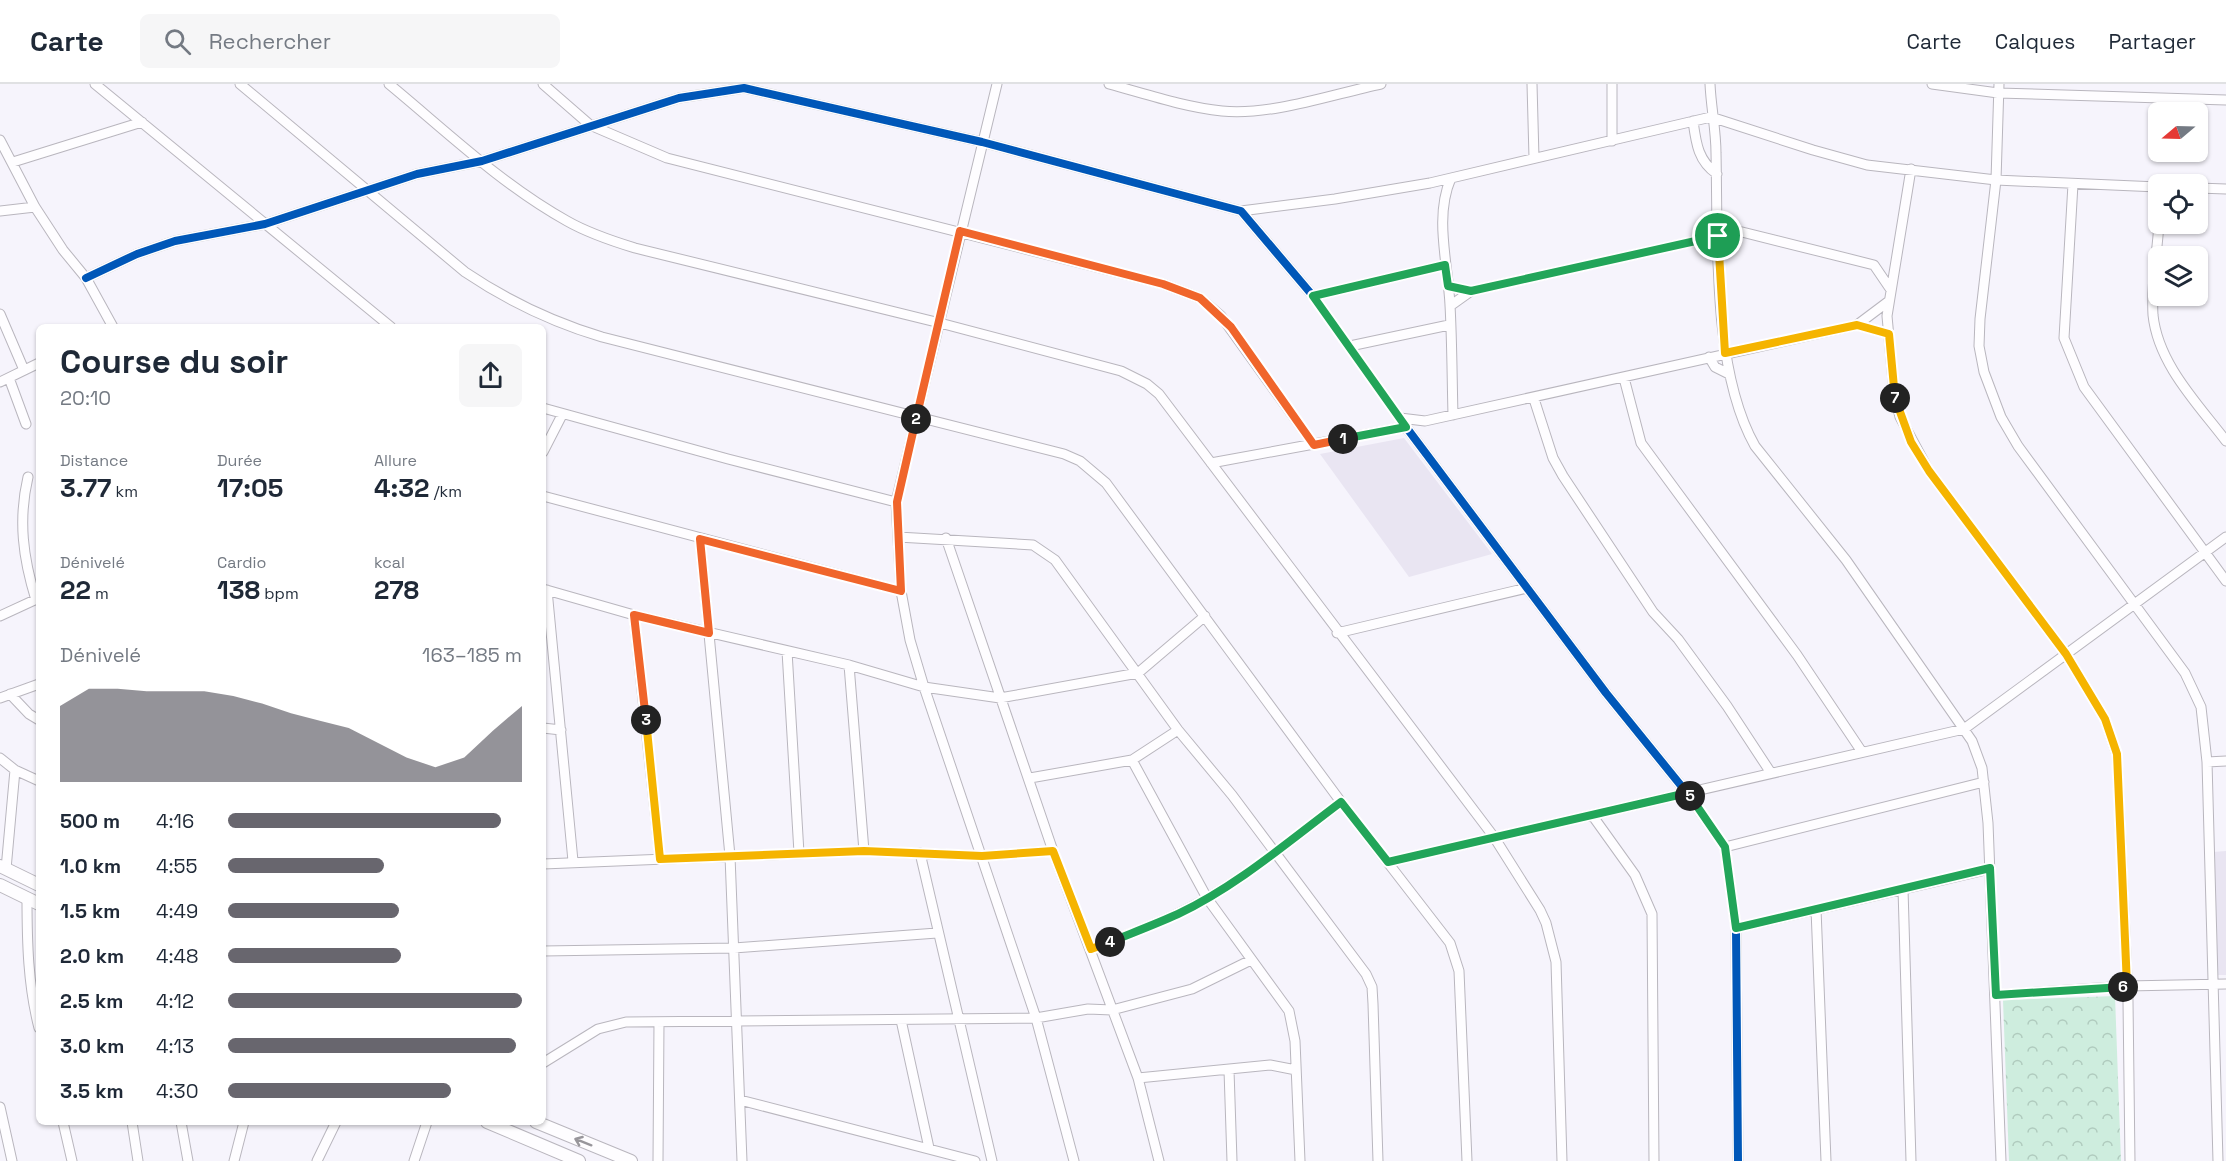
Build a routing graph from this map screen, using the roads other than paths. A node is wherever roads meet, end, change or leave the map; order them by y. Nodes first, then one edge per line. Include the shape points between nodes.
1 (95, 84) edge
2 (240, 84) edge
3 (389, 84) edge
4 (543, 84) edge
5 (998, 84) edge
6 (1109, 84) edge
7 (1382, 84) edge
8 (1532, 84) edge
9 (1612, 84) edge
10 (1710, 84) edge
11 (1932, 84) edge
12 (741, 86) edge
13 (712, 88) edge
14 (1999, 89) edge
15 (2226, 100) edge
16 (1711, 117) junction
17 (1693, 121) junction
18 (142, 122) junction
19 (590, 125) junction
20 (0, 140) edge
21 (1612, 141) junction
22 (982, 142) junction
23 (1534, 158) junction
24 (482, 161) junction
25 (13, 162) junction
26 (1911, 169) junction
27 (1717, 174) junction
28 (1451, 178) junction
29 (1996, 180) junction
30 (1430, 183) junction
31 (2073, 184) junction
32 (2148, 187) edge
33 (2208, 188) edge
34 (2226, 189) edge
35 (371, 191) junction
36 (1443, 196) junction
37 (35, 207) junction
38 (0, 210) edge
39 (1241, 211) junction
40 (266, 224) junction
41 (960, 231) junction
42 (1718, 231) junction
43 (2158, 234) edge
44 (1895, 264) junction
45 (1445, 265) junction
46 (1874, 265) junction
47 (86, 278) junction
48 (1448, 286) junction
49 (1891, 290) junction
50 (1471, 291) junction
51 (1313, 296) junction
52 (1889, 301) junction
53 (1450, 306) junction
54 (0, 314) edge
55 (940, 323) junction
56 (111, 324) edge
57 (388, 324) edge
58 (1449, 325) junction
59 (1857, 325) junction
60 (1889, 334) junction
61 (1350, 346) junction
62 (1725, 353) junction
63 (1709, 357) junction
64 (36, 364) edge
65 (24, 370) junction
66 (1729, 374) junction
67 (1624, 378) junction
68 (5, 380) edge
69 (1545, 396) junction
70 (1533, 399) junction
71 (546, 409) edge
72 (1539, 412) junction
73 (562, 415) junction
74 (1453, 415) junction
75 (916, 418) junction
76 (1400, 418) junction
77 (1425, 421) junction
78 (26, 424) dead end
79 (1406, 427) junction
80 (1414, 438) junction
81 (2226, 441) edge
82 (1314, 445) junction
83 (546, 446) edge
84 (1211, 463) junction
85 (28, 477) dead end
86 (546, 497) edge
87 (897, 502) junction
88 (898, 537) junction
89 (2226, 537) edge
90 (946, 538) junction
91 (700, 539) junction
92 (2205, 552) junction
93 (2226, 581) edge
94 (1527, 588) junction
95 (546, 590) edge
96 (901, 591) junction
97 (36, 592) edge
98 (546, 599) edge
99 (36, 600) edge
100 (2136, 603) junction
101 (634, 615) junction
102 (0, 616) edge
103 (1205, 616) junction
104 (709, 633) junction
105 (1337, 633) junction
106 (787, 651) junction
107 (2066, 654) junction
108 (849, 665) junction
109 (1138, 673) junction
110 (36, 685) edge
111 (924, 687) junction
112 (10, 694) junction
113 (0, 698) edge
114 (1000, 698) junction
115 (36, 718) edge
116 (546, 728) edge
117 (1964, 729) junction
118 (561, 730) junction
119 (1178, 730) junction
120 (1862, 752) junction
121 (0, 758) edge
122 (1132, 760) junction
123 (2226, 761) edge
124 (2207, 762) junction
125 (15, 770) junction
126 (1771, 773) junction
127 (1030, 778) junction
128 (36, 780) edge
129 (1984, 782) junction
130 (1687, 793) junction
131 (1341, 802) junction
132 (1592, 815) junction
133 (1494, 837) junction
134 (1725, 847) junction
135 (864, 851) junction
136 (1053, 851) junction
137 (1275, 852) junction
138 (799, 853) junction
139 (920, 853) junction
140 (730, 856) junction
141 (982, 856) junction
142 (660, 859) junction
143 (573, 861) junction
144 (1388, 862) junction
145 (546, 864) edge
146 (3, 867) edge
147 (1990, 868) junction
148 (36, 884) edge
149 (0, 885) edge
150 (1903, 889) junction
151 (1207, 897) junction
152 (27, 898) junction
153 (36, 902) edge
154 (1816, 909) junction
155 (1736, 928) junction
156 (937, 933) junction
157 (734, 948) junction
158 (1091, 949) junction
159 (546, 951) edge
160 (1251, 960) junction
161 (2212, 984) junction
162 (2226, 984) edge
163 (2127, 986) junction
164 (1996, 995) junction
165 (36, 1003) edge
166 (1112, 1010) junction
167 (1036, 1018) junction
168 (960, 1019) junction
169 (901, 1020) junction
170 (659, 1022) junction
171 (737, 1022) junction
172 (546, 1061) edge
173 (1229, 1070) junction
174 (1296, 1070) junction
175 (2226, 1077) edge
176 (1138, 1078) junction
177 (2215, 1078) junction
178 (740, 1100) junction
179 (0, 1107) edge
180 (64, 1125) edge
181 (132, 1125) edge
182 (182, 1125) edge
183 (243, 1125) edge
184 (335, 1125) edge
185 (427, 1125) edge
186 (494, 1125) edge
187 (543, 1125) edge
188 (929, 1148) junction
189 (12, 1161) edge
190 (72, 1161) edge
191 (138, 1161) edge
192 (188, 1161) edge
193 (234, 1161) edge
194 (317, 1161) edge
195 (414, 1161) edge
196 (579, 1161) edge
197 (631, 1161) edge
198 (658, 1161) edge
199 (742, 1161) edge
200 (975, 1161) edge
201 (992, 1161) edge
202 (1074, 1161) edge
203 (1160, 1161) edge
204 (1232, 1161) edge
205 (1300, 1161) edge
206 (1378, 1161) edge
207 (1467, 1161) edge
208 (1562, 1161) edge
209 (1654, 1161) edge
210 (1738, 1161) edge
211 (1826, 1161) edge
212 (1911, 1161) edge
213 (2001, 1161) edge
214 (2130, 1161) edge
215 (2218, 1161) edge

1 - 18 street
2 - 35 street
3 - 24 street
4 - 19 street
5 - 22 street
6 - 7 street via 1223,111 1262,111
8 - 23 street
9 - 21 street
10 - 16 street
11 - 14 street via 1955,89
12 - 13 street
12 - 22 street
13 - 19 street
14 - 15 street
14 - 29 street
16 - 17 street
16 - 26 street via 1867,165
16 - 27 street
17 - 21 street
17 - 27 street via 1699,153 1707,167
18 - 25 street
18 - 40 street
19 - 24 street
19 - 41 street via 667,158
20 - 25 street
21 - 23 street
22 - 39 street
22 - 41 street
23 - 28 street
24 - 35 street via 417,174
24 - 55 street via 568,222 612,241
25 - 37 street
26 - 29 street
26 - 44 street
27 - 42 street
28 - 30 street
28 - 36 street
29 - 31 street
29 - 100 street via 1979,346 1991,393 2018,446
30 - 36 street
30 - 39 street
31 - 32 street
31 - 92 street via 2063,324 2068,353 2084,387
33 - 34 street
35 - 40 street
35 - 75 street via 465,272 495,292 565,326
36 - 45 street
37 - 38 street
37 - 47 street
39 - 51 street
40 - 47 street via 175,241
40 - 57 street
41 - 55 street
41 - 82 street via 1163,284 1200,298 1231,327
42 - 46 street
42 - 50 street
42 - 62 street
43 - 81 street via 2153,296 2159,340 2166,359
44 - 46 street
44 - 49 street
45 - 48 street
45 - 51 street
46 - 49 street
47 - 56 street
48 - 50 street
48 - 53 street
49 - 52 street
50 - 53 street
51 - 61 street
52 - 59 street
52 - 60 street
53 - 58 street
54 - 65 street
55 - 75 street
55 - 84 street via 1133,376 1159,394
58 - 61 street
58 - 74 street
59 - 60 street
59 - 62 street
60 - 107 street via 1894,392 1911,442
61 - 76 street
62 - 63 street
62 - 66 street
63 - 66 street via 1715,367
63 - 67 street
64 - 65 street
65 - 68 street
66 - 117 street via 1746,430 1755,446 1846,560
67 - 69 street
67 - 120 street via 1641,443 1797,655
68 - 78 street
69 - 70 street
69 - 72 street
70 - 72 street
70 - 74 street
71 - 73 street
72 - 126 street via 1553,458 1563,476 1653,612 1685,648
73 - 83 street
73 - 87 street
74 - 77 street
75 - 87 street
75 - 103 street via 1080,461 1106,483
76 - 77 street
76 - 79 street
77 - 80 street
79 - 80 street
79 - 82 street
80 - 94 street
82 - 84 street
84 - 105 street
85 - 97 street via 22,543
86 - 91 street
87 - 88 street
88 - 90 street
88 - 96 street
89 - 92 street
90 - 109 street via 1033,545 1047,552
90 - 114 street
91 - 96 street
91 - 104 street
92 - 93 street
92 - 100 street
94 - 105 street
94 - 130 street
95 - 101 street
96 - 111 street
98 - 118 street
99 - 102 street
100 - 107 street
100 - 124 street via 2193,689 2201,707
101 - 104 street
101 - 142 street
103 - 109 street
103 - 131 street
104 - 106 street
104 - 140 street
105 - 133 street
106 - 108 street
106 - 138 street
107 - 117 street
107 - 163 street via 2105,719 2117,754
108 - 111 street
108 - 135 street
109 - 114 street
109 - 119 street
110 - 112 street
111 - 114 street
111 - 141 street
112 - 113 street
112 - 115 street
114 - 127 street
116 - 118 street
117 - 120 street
117 - 129 street via 1977,752
118 - 143 street
119 - 122 street
119 - 137 street
120 - 126 street
121 - 125 street
122 - 127 street
122 - 151 street
123 - 124 street
124 - 161 street
125 - 128 street
125 - 146 street
126 - 130 street
127 - 136 street
129 - 134 street
129 - 147 street
130 - 132 street
130 - 134 street
131 - 137 street
131 - 144 street
132 - 133 street
132 - 209 street via 1635,875 1652,914
133 - 144 street
133 - 208 street via 1540,910 1556,962
134 - 155 street
135 - 138 street
135 - 139 street
136 - 141 street
136 - 158 street
137 - 151 street
137 - 206 street via 1355,958 1372,987
138 - 140 street
139 - 141 street
139 - 156 street
140 - 142 street
140 - 157 street
141 - 167 street
142 - 143 street
143 - 145 street
144 - 207 street via 1456,955
146 - 148 main road
147 - 150 street
147 - 164 street
149 - 152 main road
150 - 154 street
150 - 212 street
151 - 158 street via 1178,914
151 - 160 street
152 - 153 main road
152 - 165 street via 28,951
154 - 155 street
154 - 211 street
155 - 210 street
156 - 157 street
156 - 168 street
157 - 159 street
157 - 171 street
158 - 166 street
160 - 166 street via 1192,989
160 - 174 street via 1289,1011
161 - 162 street
161 - 163 street
161 - 177 street
163 - 164 street
163 - 214 street
164 - 213 street
166 - 167 street via 1088,1009
166 - 176 street
167 - 168 street
167 - 202 street
168 - 169 street
168 - 201 street
169 - 171 street
169 - 188 street
170 - 171 street
170 - 172 street via 626,1022 598,1029
170 - 198 street
171 - 178 street
173 - 174 street via 1270,1065
173 - 176 street
173 - 204 street
174 - 205 street
175 - 177 street
176 - 203 street
177 - 215 street
178 - 188 street
178 - 199 street
179 - 189 street
180 - 190 street
181 - 191 street
182 - 192 street
183 - 193 street
184 - 194 street
185 - 195 street
186 - 196 main road
197 -> 187 main road
188 - 200 street

